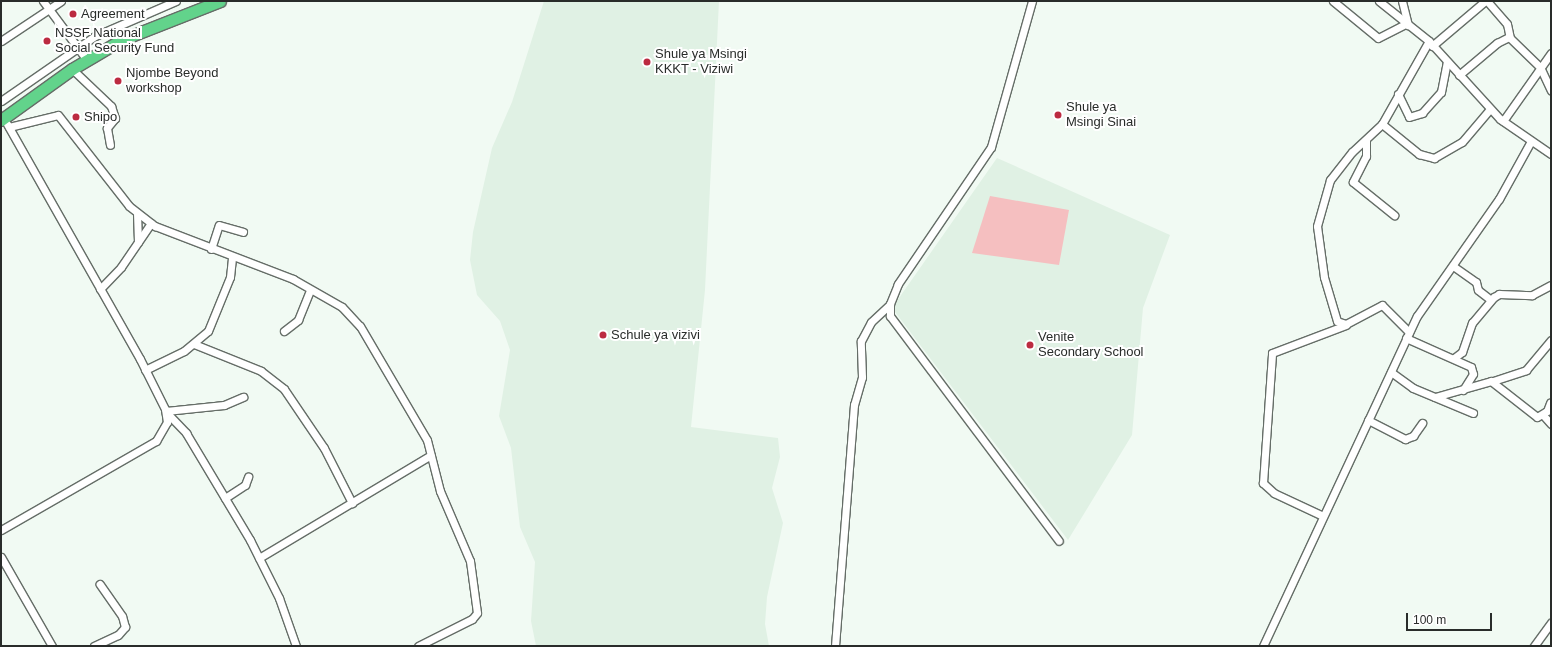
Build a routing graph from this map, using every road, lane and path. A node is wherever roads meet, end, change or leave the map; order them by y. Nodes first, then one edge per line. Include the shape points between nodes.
1 (42, 1) edge
2 (61, 1) edge
3 (176, 1) edge
4 (220, 1) edge
5 (1032, 1) edge
6 (1334, 1) edge
7 (1380, 1) edge
8 (1402, 1) edge
9 (1486, 1) edge
10 (50, 10) junction
11 (1407, 24) junction
12 (1510, 38) junction
13 (1, 41) edge
14 (1430, 43) junction
15 (79, 46) junction
16 (1551, 52) edge
17 (87, 60) junction
18 (1447, 62) junction
19 (1540, 67) junction
20 (72, 69) junction
21 (1458, 76) junction
22 (1551, 91) edge
23 (1398, 94) junction
24 (1, 101) edge
25 (1490, 109) junction
26 (1503, 121) junction
27 (5, 122) edge
28 (1382, 124) junction
29 (1366, 140) junction
30 (1531, 141) junction
31 (110, 145) dead end
32 (1550, 151) edge
33 (137, 213) junction
34 (1394, 215) dead end
35 (151, 223) junction
36 (243, 232) dead end
37 (138, 242) junction
38 (212, 249) junction
39 (232, 257) junction
40 (1454, 266) junction
41 (1551, 285) edge
42 (100, 289) junction
43 (310, 290) junction
44 (1491, 300) junction
45 (890, 304) junction
46 (1346, 324) junction
47 (284, 331) dead end
48 (1408, 335) junction
49 (1551, 340) edge
50 (194, 344) junction
51 (1454, 358) junction
52 (145, 370) junction
53 (1391, 372) junction
54 (1492, 381) junction
55 (1463, 390) junction
56 (243, 397) dead end
57 (1435, 397) junction
58 (1550, 403) dead end
59 (166, 412) junction
60 (1473, 413) dead end
61 (1543, 415) junction
62 (1368, 420) junction
63 (1422, 423) dead end
64 (1551, 424) edge
65 (431, 455) junction
66 (248, 477) dead end
67 (225, 498) junction
68 (352, 503) junction
69 (1323, 516) junction
70 (1, 530) edge
71 (1059, 542) dead end
72 (1, 557) edge
73 (259, 558) junction
74 (100, 584) dead end
75 (1551, 623) edge
76 (295, 645) edge
77 (52, 646) edge
78 (94, 646) edge
79 (418, 646) edge
80 (835, 646) edge
81 (1263, 646) edge
82 (1534, 646) edge

1 - 10 street
2 - 10 street
3 - 15 street via 121,22
4 - 17 highway via 153,25
5 - 45 street via 991,147 898,284
6 - 11 street via 1378,38
7 - 11 street
8 - 11 street
9 - 12 street via 1507,24
9 - 14 street
10 - 13 street
10 - 15 street
11 - 14 street
12 - 19 street
12 - 21 street via 1497,43
14 - 18 street
14 - 23 street
15 - 17 street
15 - 24 street
16 - 19 street
17 - 20 highway
18 - 21 street
18 - 23 street via 1441,92 1422,113 1409,116
19 - 22 street
19 - 26 street
20 - 27 highway
20 - 31 street via 111,106 115,118 107,128
21 - 25 street
23 - 28 street
25 - 26 street
25 - 28 street via 1462,142 1434,158 1419,154
26 - 30 street
27 - 33 street via 59,116
27 - 42 street
28 - 29 street
29 - 34 street via 1366,156 1352,182
29 - 46 street via 1333,176 1318,215 1318,243 1328,298 1337,321
30 - 32 street
30 - 40 street via 1499,199
33 - 35 street
33 - 37 street
35 - 37 street
35 - 38 street
36 - 38 street via 219,224
37 - 42 street
38 - 39 street
39 - 43 street via 293,279
39 - 50 street via 230,277 215,318
40 - 44 street via 1476,282 1478,290
40 - 48 street
41 - 44 street via 1532,295 1499,294
42 - 52 street
43 - 47 street via 298,320
43 - 65 street via 342,307 360,326 427,440
44 - 51 street via 1472,323 1462,352
45 - 71 street via 890,316 900,333
45 - 80 street via 871,322 861,341 862,377 854,405
46 - 48 street via 1382,305
46 - 69 street via 1272,353 1263,483 1274,493
48 - 51 street
48 - 53 street
49 - 54 street via 1526,370
50 - 52 street
50 - 68 street via 261,371 284,388 324,448
51 - 55 street via 1473,370
52 - 59 street
53 - 57 street via 1413,388
53 - 62 street
54 - 55 street
54 - 61 street via 1535,415
55 - 57 street
56 - 59 street via 224,405
57 - 60 street
58 - 61 street
59 - 67 street via 186,433
59 - 70 street via 164,430 156,441
61 - 64 street
62 - 63 street via 1405,439 1413,436
62 - 69 street
65 - 68 street
65 - 79 street via 440,491 470,561 477,613 472,619
66 - 67 street via 245,485
67 - 73 street
68 - 73 street
69 - 81 street
72 - 77 street
73 - 76 street via 279,598
74 - 78 street via 122,616 125,627 118,635
75 - 82 street

